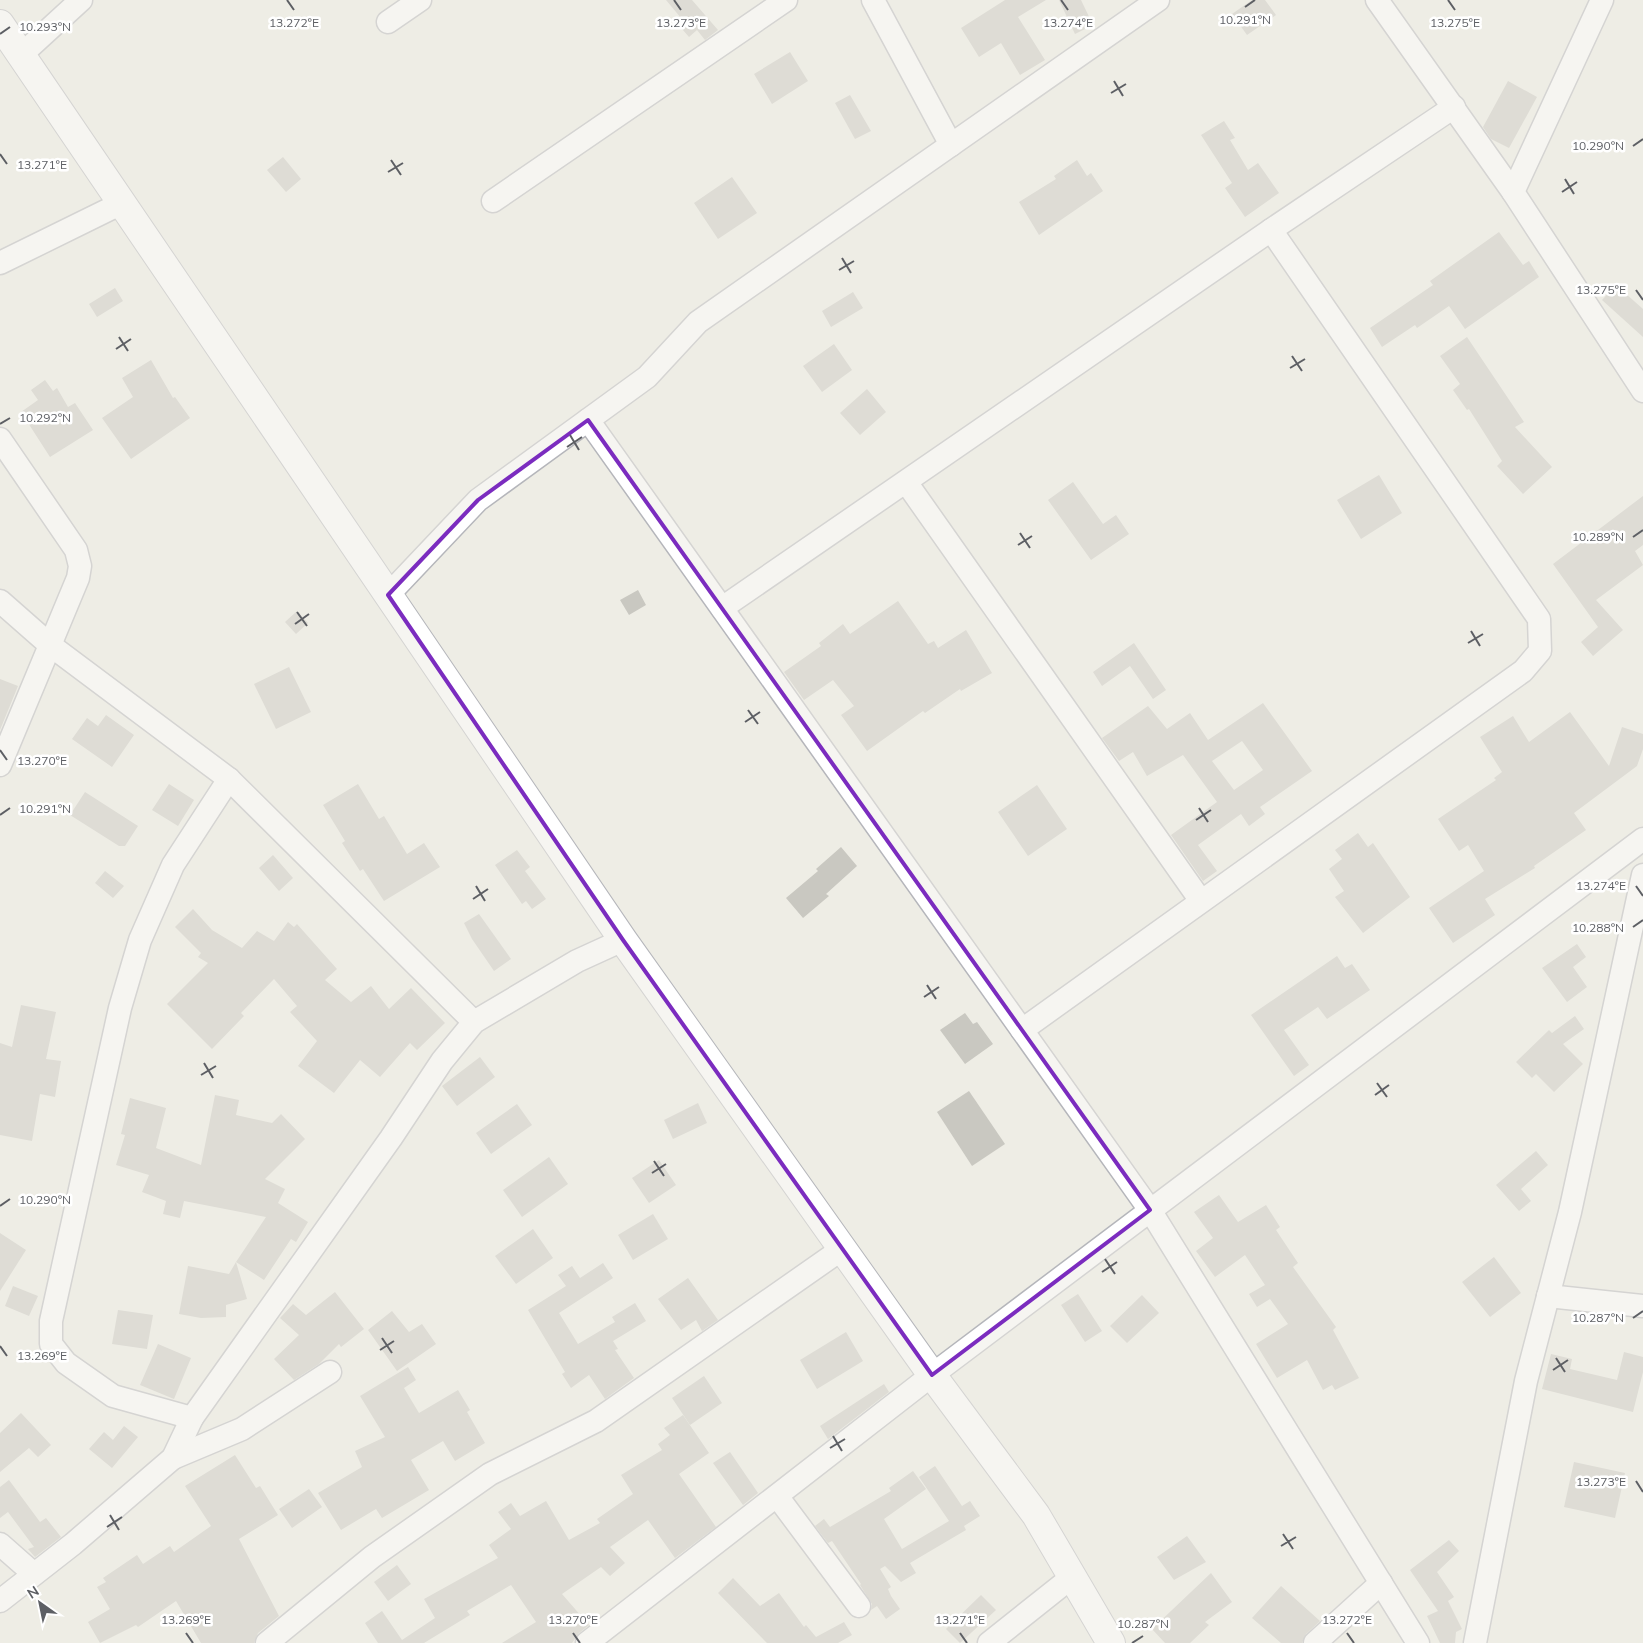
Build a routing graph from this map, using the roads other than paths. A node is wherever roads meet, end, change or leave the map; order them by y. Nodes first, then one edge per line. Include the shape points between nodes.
1 (81, 0) edge
2 (420, 0) edge
3 (786, 0) edge
4 (873, 0) edge
5 (1158, 0) edge
6 (1377, 0) edge
7 (1602, 0) edge
8 (388, 22) dead end
9 (0, 24) edge
10 (21, 55) junction
11 (1454, 107) junction
12 (951, 146) junction
13 (1513, 192) junction
14 (493, 201) dead end
15 (122, 203) junction
16 (1272, 230) junction
17 (0, 263) edge
18 (1643, 391) edge
19 (588, 420) junction
20 (0, 439) edge
21 (906, 482) junction
22 (388, 595) junction
23 (0, 601) edge
24 (722, 608) junction
25 (50, 645) junction
26 (0, 765) edge
27 (229, 779) junction
28 (1643, 839) edge
29 (1643, 875) edge
30 (1201, 901) junction
31 (623, 940) junction
32 (474, 1022) junction
33 (1022, 1030) junction
34 (1150, 1210) junction
35 (842, 1249) junction
36 (1548, 1296) junction
37 (1643, 1306) edge
38 (330, 1372) dead end
39 (932, 1375) junction
40 (192, 1418) junction
41 (173, 1458) junction
42 (777, 1496) junction
43 (0, 1544) edge
44 (34, 1574) junction
45 (1072, 1577) junction
46 (1381, 1583) junction
47 (0, 1601) edge
48 (859, 1606) dead end
49 (267, 1643) edge
50 (587, 1643) edge
51 (989, 1643) edge
52 (1111, 1643) edge
53 (1315, 1643) edge
54 (1418, 1643) edge
55 (1475, 1643) edge

1 - 10 street
2 - 8 street
3 - 14 street
4 - 12 street
5 - 12 street
6 - 11 street
7 - 13 street
9 - 10 street
10 - 15 street
11 - 13 street
11 - 16 street
12 - 19 street via 698,322 647,377
13 - 18 street
15 - 17 street
15 - 22 street
16 - 21 street
16 - 30 street via 1539,619 1540,651 1523,671
19 - 22 street via 478,500
19 - 24 street
20 - 25 street via 76,550 80,566
21 - 24 street
21 - 30 street
22 - 31 street
23 - 25 street
24 - 33 street
25 - 26 street
25 - 27 street
27 - 32 street
27 - 40 street via 173,865 140,940 120,1008 50,1321 51,1344 66,1363 113,1396
28 - 34 street
29 - 36 street via 1570,1212
30 - 33 street
31 - 32 street via 577,961
31 - 35 street
32 - 40 street via 442,1061
33 - 34 street
34 - 39 street
34 - 46 street
35 - 39 street
35 - 49 street via 596,1421 490,1474 372,1557
36 - 37 street
36 - 55 street via 1526,1381
38 - 41 street via 242,1429
39 - 42 street
39 - 45 street via 1036,1515
40 - 41 street
41 - 44 street
42 - 48 street
42 - 50 street
43 - 44 street
44 - 47 street
45 - 51 street
45 - 52 street
46 - 53 street
46 - 54 street

